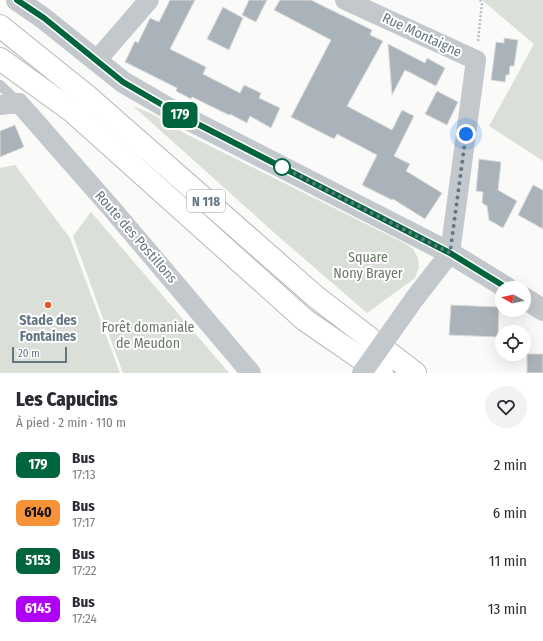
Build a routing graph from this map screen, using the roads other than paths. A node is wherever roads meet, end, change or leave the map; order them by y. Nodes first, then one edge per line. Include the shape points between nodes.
1 (17, 0) edge
2 (149, 0) edge
3 (345, 0) edge
4 (0, 26) edge
5 (0, 59) edge
6 (97, 60) junction
7 (0, 85) edge
8 (9, 104) edge
9 (450, 253) junction
10 (496, 281) edge
11 (531, 302) edge
12 (543, 310) edge
13 (251, 373) edge
14 (362, 373) edge
15 (382, 373) edge
16 (415, 373) edge

1 - 6 street
2 - 6 street
3 - 9 street, Rue Montaigne via 476,60
4 - 16 highway, N 118 via 87,96 316,297
5 - 15 highway, N 118 via 72,111 305,320
6 - 9 street via 123,82 178,114
7 - 8 lane
8 - 13 street, Route des Postillons via 112,209
9 - 10 street
9 - 14 street, bridge via 414,298
11 - 12 street

